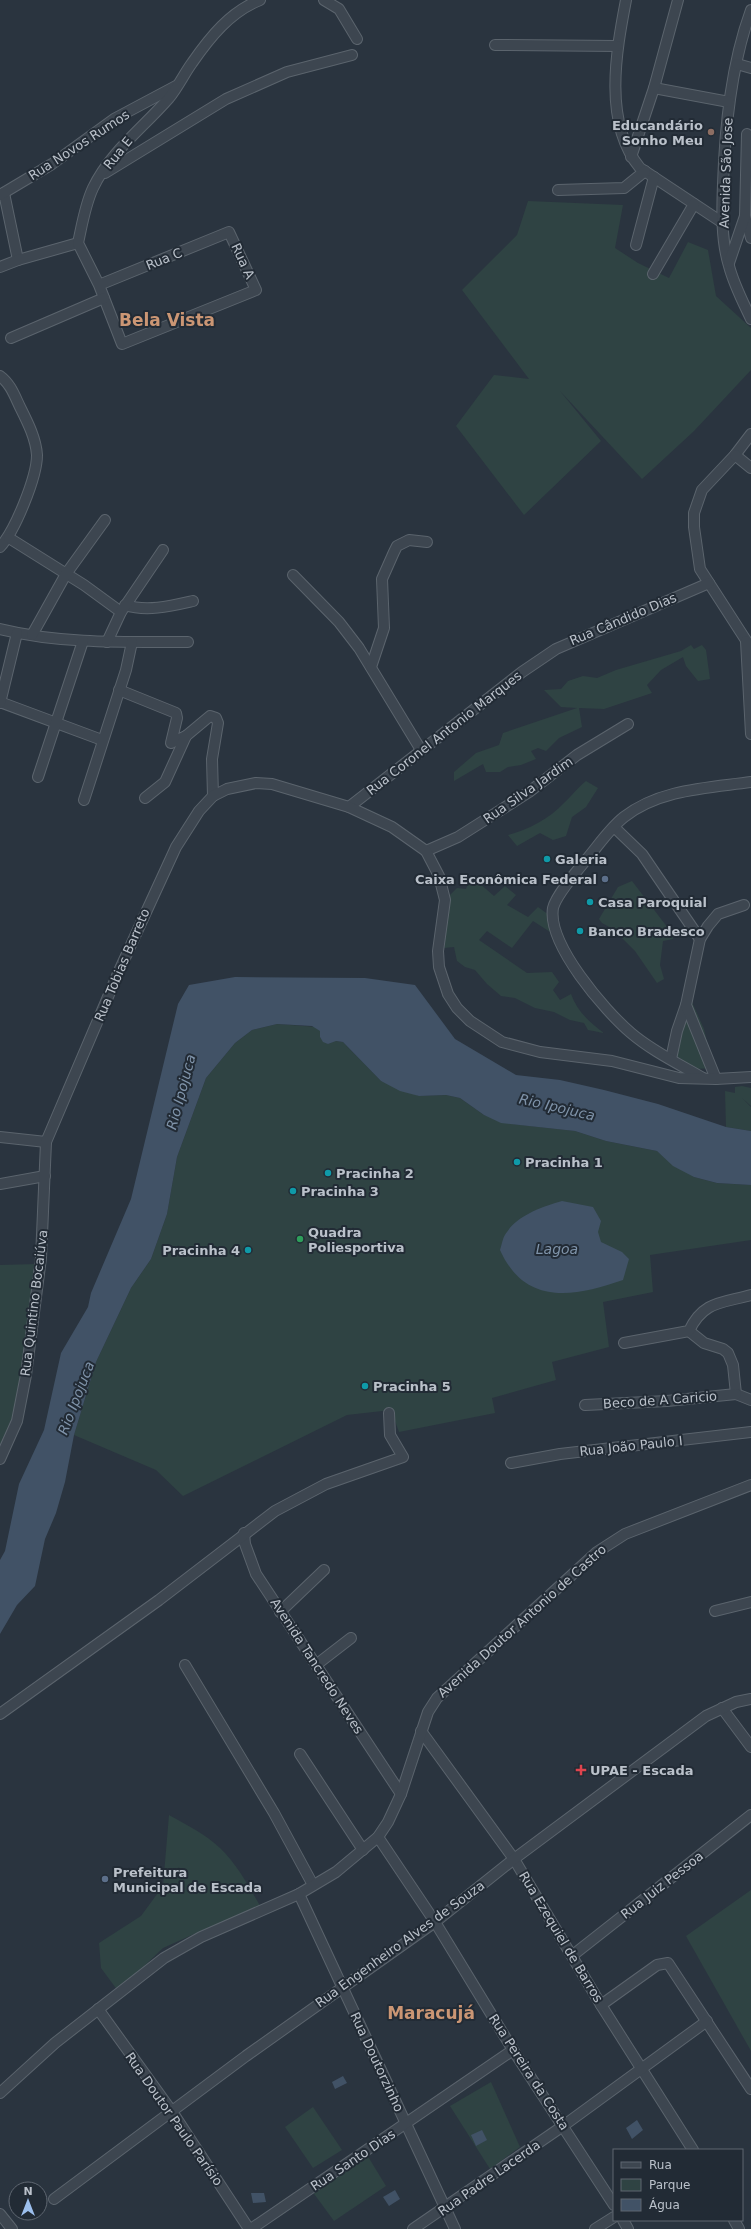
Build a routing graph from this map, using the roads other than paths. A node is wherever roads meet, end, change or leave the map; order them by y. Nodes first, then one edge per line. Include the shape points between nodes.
1 (260, 0) edge
2 (324, 0) edge
3 (626, 0) edge
4 (678, 0) edge
5 (751, 10) edge
6 (357, 39) dead end
7 (496, 45) dead end
8 (617, 46) junction
9 (352, 55) dead end
10 (737, 64) junction
11 (751, 68) edge
12 (179, 84) junction
13 (654, 88) junction
14 (729, 102) junction
15 (747, 134) dead end
16 (631, 157) junction
17 (645, 171) junction
18 (100, 176) junction
19 (654, 177) junction
20 (558, 190) dead end
21 (2, 194) edge
22 (694, 204) junction
23 (745, 216) junction
24 (723, 223) junction
25 (229, 232) joint
26 (751, 238) edge
27 (78, 244) junction
28 (636, 245) dead end
29 (18, 260) junction
30 (728, 265) junction
31 (0, 267) edge
32 (652, 274) dead end
33 (99, 285) junction
34 (104, 298) junction
35 (751, 319) edge
36 (11, 338) dead end
37 (0, 376) edge
38 (751, 434) edge
39 (735, 455) junction
40 (751, 468) edge
41 (105, 520) dead end
42 (9, 538) junction
43 (426, 542) dead end
44 (0, 548) edge
45 (163, 550) dead end
46 (66, 574) junction
47 (294, 575) dead end
48 (709, 583) junction
49 (193, 601) dead end
50 (123, 609) junction
51 (0, 629) edge
52 (17, 633) junction
53 (32, 636) junction
54 (83, 641) junction
55 (107, 642) junction
56 (132, 642) junction
57 (188, 642) dead end
58 (749, 644) edge
59 (540, 659) joint
60 (371, 667) junction
61 (118, 690) junction
62 (0, 703) edge
63 (56, 724) junction
64 (628, 724) dead end
65 (751, 734) edge
66 (186, 736) junction
67 (102, 740) junction
68 (421, 750) junction
69 (38, 777) dead end
70 (751, 782) edge
71 (213, 796) junction
72 (145, 798) dead end
73 (84, 800) dead end
74 (349, 807) junction
75 (614, 827) junction
76 (426, 851) junction
77 (744, 905) dead end
78 (700, 939) junction
79 (686, 1005) junction
80 (671, 1059) junction
81 (751, 1077) edge
82 (711, 1079) junction
83 (0, 1137) edge
84 (46, 1142) junction
85 (45, 1176) junction
86 (0, 1184) edge
87 (751, 1295) edge
88 (689, 1330) junction
89 (624, 1343) dead end
90 (736, 1394) junction
91 (751, 1400) edge
92 (585, 1405) dead end
93 (389, 1413) dead end
94 (751, 1432) edge
95 (0, 1459) edge
96 (511, 1463) dead end
97 (751, 1485) edge
98 (244, 1533) junction
99 (324, 1570) dead end
100 (751, 1602) edge
101 (715, 1611) dead end
102 (280, 1612) junction
103 (351, 1638) dead end
104 (185, 1665) dead end
105 (316, 1665) junction
106 (751, 1699) edge
107 (722, 1708) junction
108 (0, 1714) edge
109 (421, 1731) junction
110 (751, 1746) edge
111 (300, 1754) dead end
112 (401, 1794) junction
113 (751, 1815) edge
114 (378, 1837) junction
115 (363, 1850) junction
116 (514, 1859) junction
117 (313, 1885) junction
118 (299, 1894) junction
119 (435, 1922) junction
120 (573, 1955) junction
121 (342, 1988) junction
122 (601, 2004) junction
123 (98, 2009) junction
124 (707, 2021) junction
125 (513, 2050) junction
126 (643, 2069) junction
127 (751, 2089) edge
128 (0, 2093) edge
129 (173, 2112) junction
130 (407, 2123) junction
131 (563, 2126) junction
132 (692, 2149) edge
133 (54, 2199) dead end
134 (613, 2203) edge
135 (445, 2208) junction
136 (0, 2214) edge
137 (613, 2218) edge
138 (12, 2229) edge
139 (250, 2229) edge
140 (413, 2229) edge
141 (455, 2229) edge
142 (595, 2229) edge

1 - 12 street, Rua E via 235,14 222,26 191,64
2 - 6 street via 339,9
3 - 8 street
4 - 13 street
5 - 10 street, Avenida São Jose
7 - 8 street
8 - 16 street via 616,89 621,130
9 - 18 street via 287,72 226,99
10 - 11 street
10 - 14 street, Avenida São Jose
12 - 18 street, Rua E via 168,99 135,131
12 - 21 street, Rua Novos Rumos via 108,123 52,164
13 - 14 street
13 - 16 street
14 - 24 street, Avenida São Jose via 724,138
15 - 23 street
16 - 17 street
17 - 19 street
17 - 20 street via 624,188
18 - 27 street, Rua E via 88,201
19 - 22 street
19 - 28 street
21 - 29 street
22 - 24 street
22 - 32 street
23 - 26 street
23 - 30 street
24 - 30 street, Avenida São Jose
25 - 33 street, Rua C
25 - 34 street, Rua A via 256,290 122,344
27 - 29 street
27 - 33 street
29 - 31 street
30 - 35 street, Avenida São Jose
33 - 34 street
34 - 36 street
37 - 42 street via 10,385 31,431 37,454 31,482
38 - 39 street
39 - 40 street
39 - 48 street via 702,490 694,513 700,569
41 - 46 street
42 - 44 street
42 - 46 street
43 - 60 street via 409,540 397,546 382,579 384,628
45 - 50 street
46 - 50 street
46 - 53 street
47 - 60 street via 345,629
48 - 58 street
48 - 59 street, Rua Cândido Dias via 576,639
49 - 50 street via 170,606
50 - 55 street
51 - 52 street
52 - 53 street
52 - 62 street
53 - 54 street
54 - 55 street
54 - 63 street
55 - 56 street
56 - 57 street
56 - 61 street
58 - 65 street
59 - 68 street, Rua Coronel Antonio Marques
60 - 68 street
61 - 66 street via 176,713 170,743
61 - 67 street
62 - 63 street
63 - 67 street
63 - 69 street
64 - 76 street, Rua Silva Jardim via 577,755 529,792 488,818
66 - 71 street via 210,716 217,720 212,759
66 - 72 street via 165,782
67 - 73 street
68 - 74 street, Rua Coronel Antonio Marques
70 - 75 street via 683,792 651,800 632,811
71 - 74 street via 241,785 272,784
71 - 84 street, Rua Tobias Barreto via 188,827 153,893
74 - 76 street via 392,827
75 - 78 street via 642,854
75 - 80 street via 576,873 553,907 557,935 578,974 619,1022 631,1033
76 - 82 street via 439,876 445,900 438,951 442,980 457,1008 470,1021 502,1042 519,1047 612,1061 664,1076
77 - 78 street via 718,914
78 - 79 street
79 - 80 street
79 - 82 street
80 - 82 street
81 - 82 street
83 - 84 street
84 - 85 street, Rua Quintino Bocaiúva
85 - 86 street
85 - 95 street, Rua Quintino Bocaiúva via 41,1258 24,1388 17,1421
87 - 88 street via 704,1309 695,1318
88 - 89 street
88 - 90 street via 704,1342 728,1353 733,1365
90 - 91 street
90 - 92 street, Beco de A Caricio
93 - 98 street via 390,1435 403,1457 348,1475 307,1493
94 - 96 street, Rua João Paulo I
97 - 109 street, Avenida Doutor Antonio de Castro via 625,1534 597,1552 448,1685 428,1712
98 - 102 street, Avenida Tancredo Neves via 245,1544 256,1574
98 - 108 street via 204,1567
99 - 102 street
100 - 101 street
102 - 105 street, Avenida Tancredo Neves
103 - 105 street
104 - 117 street via 262,1793
105 - 112 street, Avenida Tancredo Neves
106 - 107 street, Rua Engenheiro Alves de Souza
107 - 110 street
107 - 116 street, Rua Engenheiro Alves de Souza via 706,1716
109 - 112 street, Avenida Doutor Antonio de Castro
109 - 116 street, Rua Ezequiel de Barros
111 - 115 street
112 - 114 street, Avenida Doutor Antonio de Castro
113 - 120 street, Rua Juiz Pessoa
114 - 115 street, Avenida Doutor Antonio de Castro
114 - 119 street, Rua Pereira da Costa
115 - 117 street, Avenida Doutor Antonio de Castro via 336,1872
116 - 119 street, Rua Engenheiro Alves de Souza
116 - 120 street, Rua Ezequiel de Barros
117 - 118 street, Avenida Doutor Antonio de Castro
118 - 121 street, Rua Doutorzinho
118 - 123 street, Avenida Doutor Antonio de Castro via 182,1947 146,1971
119 - 121 street, Rua Engenheiro Alves de Souza
119 - 125 street, Rua Pereira da Costa
120 - 122 street, Rua Ezequiel de Barros
121 - 129 street, Rua Engenheiro Alves de Souza
121 - 130 street, Rua Doutorzinho
122 - 124 street via 664,1962 672,1965
122 - 126 street, Rua Ezequiel de Barros
123 - 128 street, Avenida Doutor Antonio de Castro via 55,2043
123 - 129 street, Rua Doutor Paulo Parísio
124 - 126 street, Rua Padre Lacerda
124 - 127 street
125 - 130 street, Rua Santo Dias
125 - 131 street, Rua Pereira da Costa
126 - 131 street, Rua Padre Lacerda
126 - 132 street, Rua Ezequiel de Barros
129 - 133 street, Rua Engenheiro Alves de Souza
129 - 139 street, Rua Doutor Paulo Parísio
130 - 135 street, Rua Doutorzinho
130 - 139 street, Rua Santo Dias
131 - 134 street, Rua Pereira da Costa
131 - 135 street, Rua Padre Lacerda
135 - 140 street, Rua Padre Lacerda
135 - 141 street, Rua Doutorzinho
136 - 138 street
137 - 142 street

